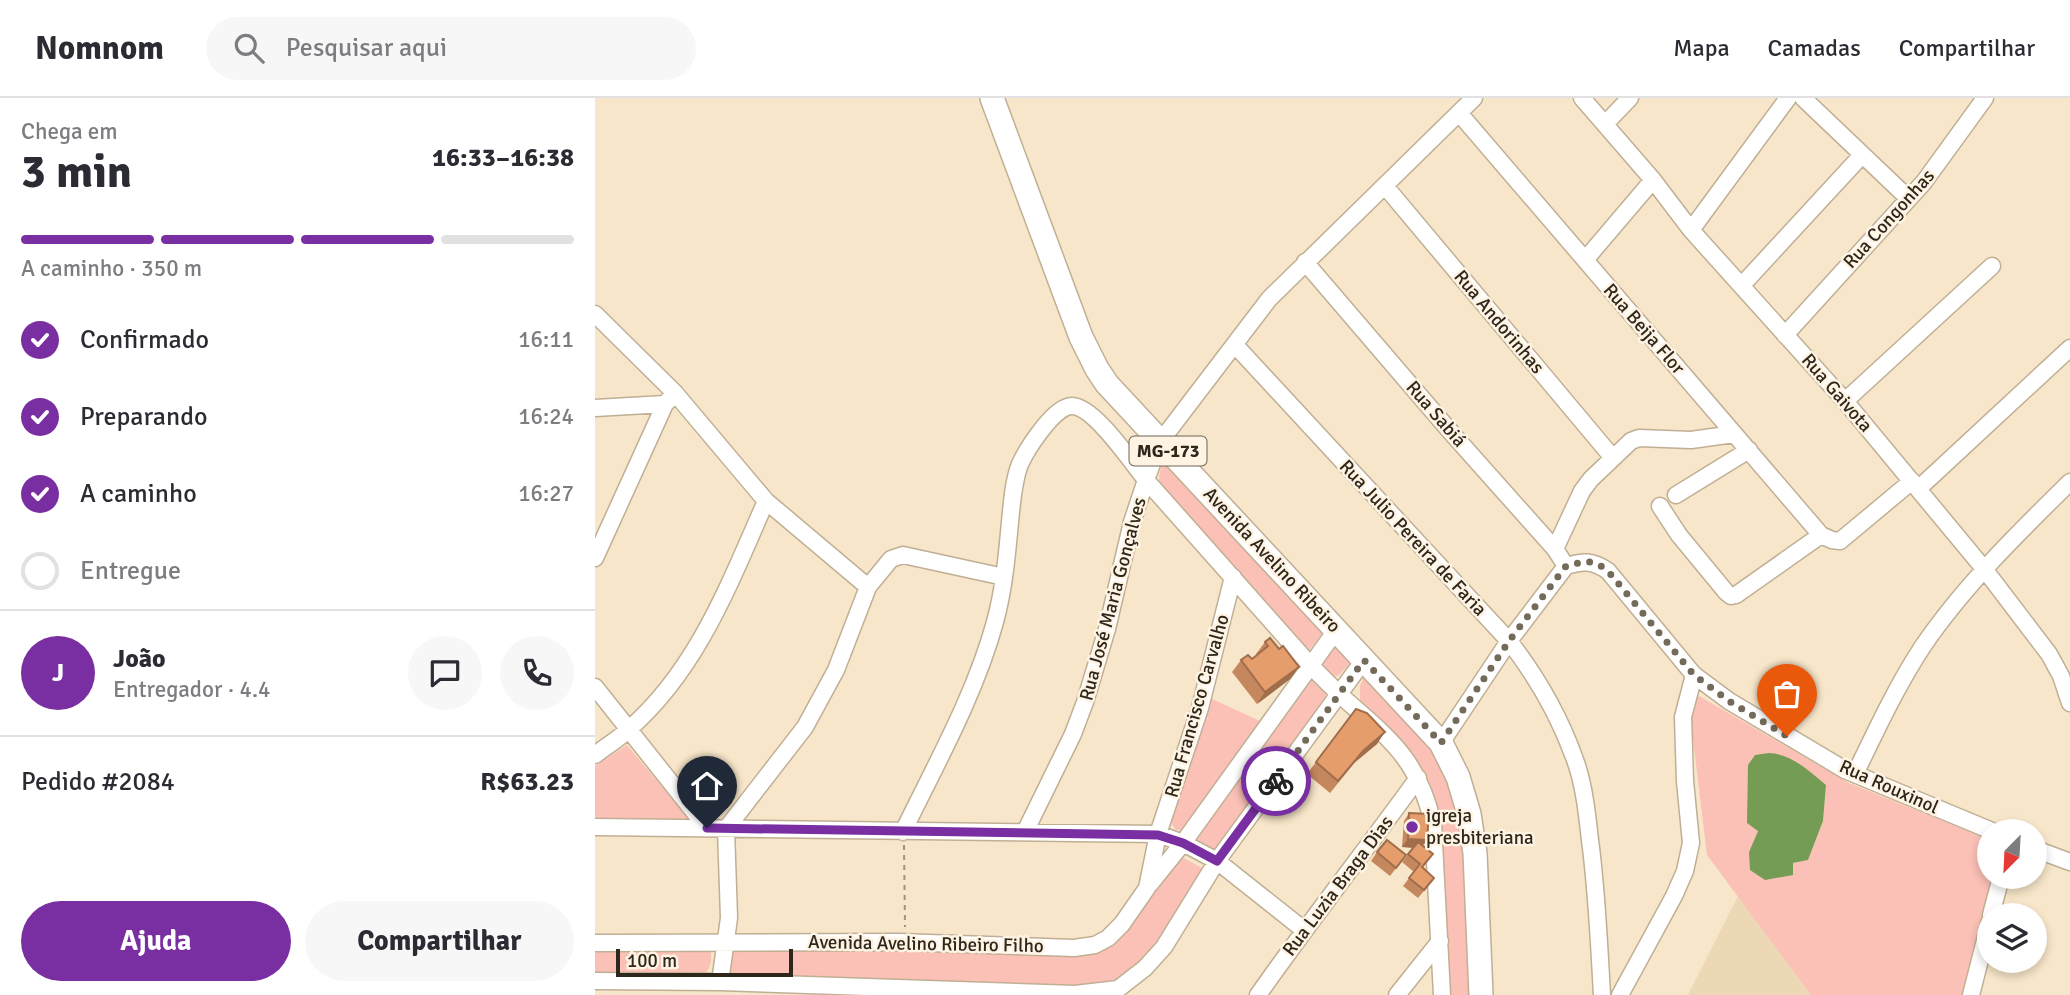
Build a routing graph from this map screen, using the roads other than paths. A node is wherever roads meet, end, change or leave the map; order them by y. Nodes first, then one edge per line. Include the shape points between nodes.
1 (992, 98) edge
2 (1474, 98) edge
3 (1582, 98) edge
4 (1630, 98) edge
5 (1788, 98) edge
6 (1803, 98) edge
7 (1985, 98) edge
8 (1459, 113) junction
9 (1605, 124) junction
10 (1862, 155) junction
11 (1653, 180) junction
12 (1385, 186) junction
13 (1909, 198) junction
14 (1691, 230) junction
15 (1585, 260) junction
16 (1305, 262) junction
17 (1992, 266) dead end
18 (1742, 285) junction
19 (595, 314) edge
20 (1785, 335) junction
21 (1234, 345) junction
22 (2070, 348) edge
23 (670, 398) junction
24 (1845, 401) junction
25 (595, 408) edge
26 (1734, 434) junction
27 (1160, 442) junction
28 (1749, 450) junction
29 (1613, 458) junction
30 (1146, 480) junction
31 (2070, 482) edge
32 (1915, 485) junction
33 (1676, 495) dead end
34 (2064, 497) edge
35 (766, 501) junction
36 (1660, 506) dead end
37 (1826, 538) junction
38 (1555, 549) junction
39 (595, 558) edge
40 (1566, 566) junction
41 (1985, 570) junction
42 (1005, 577) junction
43 (1233, 577) junction
44 (868, 587) junction
45 (1337, 629) junction
46 (1509, 641) junction
47 (1364, 660) junction
48 (1312, 667) junction
49 (1694, 675) junction
50 (595, 687) edge
51 (1339, 694) junction
52 (2070, 703) edge
53 (629, 729) junction
54 (1441, 743) junction
55 (595, 755) edge
56 (1855, 774) junction
57 (1417, 778) junction
58 (1977, 825) edge
59 (595, 827) edge
60 (707, 828) junction
61 (726, 829) junction
62 (904, 832) junction
63 (1025, 832) junction
64 (1158, 835) junction
65 (1183, 843) junction
66 (2047, 853) edge
67 (1217, 861) junction
68 (2070, 862) edge
69 (1147, 888) junction
70 (1304, 930) junction
71 (1440, 941) junction
72 (725, 942) junction
73 (595, 943) edge
74 (1977, 972) edge
75 (595, 981) edge
76 (720, 982) junction
77 (701, 988) edge
78 (821, 991) edge
79 (1258, 995) edge
80 (1397, 995) edge
81 (1442, 995) edge
82 (1481, 995) edge
83 (1602, 995) edge
84 (1620, 995) edge
85 (1971, 995) edge

1 - 27 highway, Avenida Avelino Ribeiro / MG-173 via 1090,355 1107,384
2 - 8 street, Rua José Maria Gonçalves
3 - 9 street, Rua Gaivota
4 - 9 street
5 - 14 street
6 - 10 street
7 - 13 street, Rua Congonhas
8 - 12 street, Rua José Maria Gonçalves
8 - 15 street, Rua Beija Flor
9 - 11 street, Rua Gaivota
10 - 13 street
10 - 18 street
11 - 14 street, Rua Gaivota
11 - 15 street
12 - 16 street, Rua José Maria Gonçalves
12 - 29 street, Rua Andorinhas
13 - 20 street, Rua Congonhas
14 - 18 street, Rua Gaivota
15 - 26 street, Rua Beija Flor
16 - 21 street, Rua José Maria Gonçalves
16 - 38 street, Rua Sabiá
17 - 24 street
18 - 20 street, Rua Gaivota
19 - 23 street
20 - 24 street, Rua Gaivota
21 - 27 street, Rua José Maria Gonçalves
21 - 46 street, Rua Julio Pereira de Faria
22 - 32 street
23 - 25 street
23 - 35 street
23 - 39 street
24 - 32 street, Rua Gaivota
26 - 28 street, Rua Beija Flor
26 - 29 street via 1691,440 1639,438
27 - 30 street, Rua José Maria Gonçalves
27 - 45 highway, Avenida Avelino Ribeiro / MG-173
28 - 33 street
28 - 37 street, Rua Beija Flor
29 - 38 street via 1583,491
30 - 42 street via 1095,418 1075,406 1064,408 1041,429 1020,466
30 - 43 street
30 - 63 street, Rua José Maria Gonçalves via 1085,702
31 - 34 street
32 - 37 street via 1840,541
32 - 41 street, Rua Gaivota
34 - 41 street
35 - 44 street
35 - 53 street via 698,646
36 - 37 street via 1731,596
38 - 40 street, Rua Sabiá
40 - 46 street
40 - 49 street, Rua Rouxinol via 1586,561 1608,571
41 - 52 street, Rua Gaivota via 2049,654
41 - 56 street via 1924,646
42 - 44 street via 903,555 891,559
42 - 62 street via 982,664
43 - 48 street
43 - 64 street, Rua Francisco Carvalho via 1200,708
44 - 61 street via 836,670 805,727
45 - 47 highway, Avenida Avelino Ribeiro / MG-173
45 - 48 street, Avenida Avelino Ribeiro Filho
46 - 54 street
46 - 83 street, Rua Julio Pereira de Faria via 1550,700 1575,759 1587,808
47 - 51 street
47 - 54 highway, Avenida Avelino Ribeiro / MG-173
48 - 51 street
48 - 65 street, Avenida Avelino Ribeiro Filho
49 - 56 street, Rua Rouxinol via 1729,701
49 - 84 street via 1683,717 1691,843 1685,871
50 - 53 street
51 - 57 street via 1401,750
51 - 67 street
53 - 55 street
53 - 60 street
54 - 82 highway, Avenida Avelino Ribeiro / MG-173 via 1458,777 1471,827
56 - 58 street, Rua Rouxinol
57 - 70 street, Rua Luzia Braga Dias
57 - 71 street via 1433,824
59 - 60 street
60 - 61 street
61 - 62 street
61 - 72 street via 729,918
62 - 63 street
63 - 64 street
64 - 65 street
64 - 69 street, Avenida Avelino Ribeiro Filho
65 - 67 street
65 - 69 street, Avenida Avelino Ribeiro Filho
66 - 68 street
67 - 70 street
67 - 78 street via 1164,947 1118,989 1075,994
69 - 72 street, Avenida Avelino Ribeiro Filho via 1108,938 1075,948
70 - 79 street, Rua Luzia Braga Dias
71 - 80 street
71 - 81 street
72 - 73 street, Avenida Avelino Ribeiro Filho
72 - 76 street
74 - 85 street
75 - 77 street
76 - 77 street
76 - 78 street

